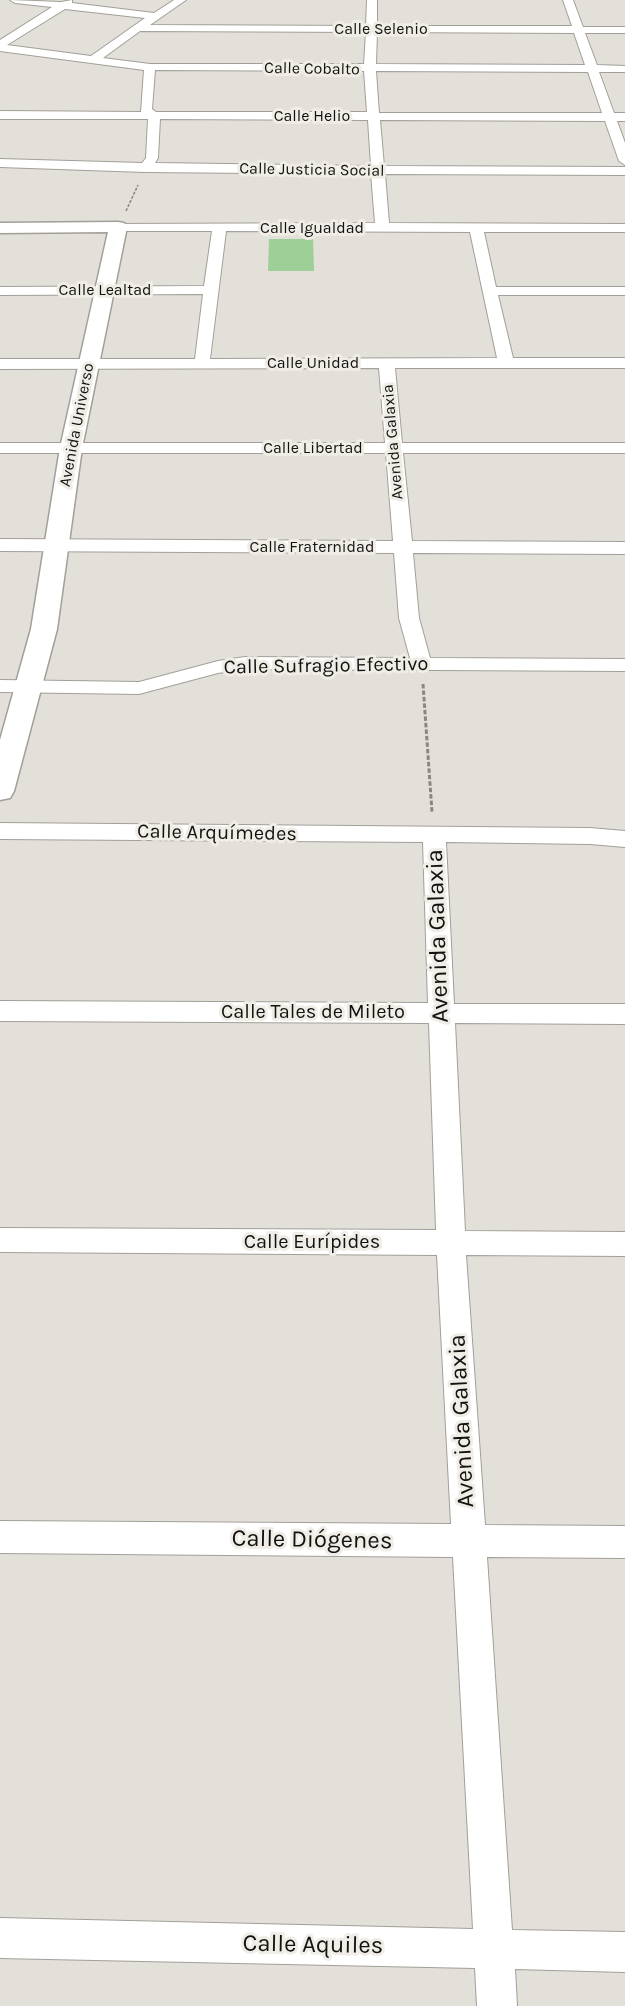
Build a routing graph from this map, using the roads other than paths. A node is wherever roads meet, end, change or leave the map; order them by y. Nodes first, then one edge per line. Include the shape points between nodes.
1 (15, 0) edge
2 (181, 0) edge
3 (372, 0) edge
4 (568, 0) edge
5 (66, 3) edge
6 (155, 16) junction
7 (137, 28) junction
8 (370, 29) junction
9 (578, 30) junction
10 (625, 30) edge
11 (0, 47) edge
12 (91, 61) junction
13 (150, 67) junction
14 (370, 69) junction
15 (593, 69) junction
16 (625, 69) edge
17 (0, 115) edge
18 (154, 116) junction
19 (374, 117) junction
20 (610, 117) junction
21 (625, 117) edge
22 (625, 161) edge
23 (0, 163) edge
24 (145, 168) junction
25 (376, 171) junction
26 (625, 171) edge
27 (118, 227) junction
28 (0, 228) edge
29 (219, 228) junction
30 (382, 228) junction
31 (477, 228) junction
32 (625, 228) edge
33 (105, 290) junction
34 (211, 290) junction
35 (0, 291) edge
36 (490, 291) junction
37 (625, 291) edge
38 (201, 363) junction
39 (387, 363) junction
40 (506, 363) junction
41 (625, 363) edge
42 (0, 364) edge
43 (88, 364) junction
44 (0, 448) edge
45 (71, 448) junction
46 (393, 448) junction
47 (625, 448) edge
48 (0, 545) edge
49 (56, 546) junction
50 (402, 548) junction
51 (625, 548) edge
52 (422, 664) junction
53 (625, 665) edge
54 (0, 686) edge
55 (30, 687) junction
56 (0, 791) edge
57 (0, 831) edge
58 (434, 836) junction
59 (625, 839) edge
60 (0, 1011) edge
61 (440, 1012) junction
62 (625, 1014) edge
63 (0, 1240) edge
64 (451, 1243) junction
65 (625, 1244) edge
66 (0, 1537) edge
67 (469, 1541) junction
68 (625, 1542) edge
69 (0, 1938) edge
70 (493, 1948) junction
71 (625, 1952) edge
72 (497, 2006) edge

1 - 5 street
2 - 6 street
3 - 8 street
4 - 9 street
5 - 6 street
5 - 11 street
6 - 7 street
7 - 8 street, Calle Selenio
7 - 12 street
8 - 9 street, Calle Selenio
8 - 14 street
9 - 10 street, Calle Selenio
9 - 15 street
11 - 12 street, Calle Cobalto
12 - 13 street, Calle Cobalto
13 - 14 street, Calle Cobalto
13 - 18 street via 146,110
14 - 15 street, Calle Cobalto
14 - 19 street
15 - 16 street, Calle Cobalto
15 - 20 street
17 - 18 street, Calle Helio
18 - 19 street, Calle Helio
18 - 24 street via 152,158
19 - 20 street, Calle Helio
19 - 25 street
20 - 21 street, Calle Helio
20 - 22 street
23 - 24 street, Calle Justicia Social
24 - 25 street, Calle Justicia Social
25 - 26 street, Calle Justicia Social
25 - 30 street
27 - 28 street, Calle Igualdad
27 - 29 street, Calle Igualdad
27 - 33 street, Avenida Universo
29 - 30 street, Calle Igualdad
29 - 34 street
30 - 31 street, Calle Igualdad
31 - 32 street, Calle Igualdad
31 - 36 street
33 - 34 street, Calle Lealtad
33 - 35 street, Calle Lealtad
33 - 43 street, Avenida Universo
34 - 38 street
36 - 37 street
36 - 40 street
38 - 39 street, Calle Unidad
38 - 43 street, Calle Unidad
39 - 40 street, Calle Unidad
39 - 46 street, Avenida Galaxia
40 - 41 street, Calle Unidad
42 - 43 street, Calle Unidad
43 - 45 street, Avenida Universo
44 - 45 street, Calle Libertad
45 - 46 street, Calle Libertad
45 - 49 street, Avenida Universo
46 - 47 street, Calle Libertad
46 - 50 street, Avenida Galaxia
48 - 49 street, Calle Fraternidad
49 - 50 street, Calle Fraternidad
49 - 55 street, Avenida Universo via 44,629
50 - 51 street, Calle Fraternidad
50 - 52 street, Avenida Galaxia via 409,618
52 - 53 street, Calle Sufragio Efectivo
52 - 55 street, Calle Sufragio Efectivo via 245,663 213,667 139,688
54 - 55 street, Calle Sufragio Efectivo
55 - 56 street, Avenida Universo
57 - 58 street, Calle Arquímedes
58 - 59 street, Calle Arquímedes
58 - 61 street, Avenida Galaxia
60 - 61 street, Calle Tales de Mileto
61 - 62 street, Calle Tales de Mileto
61 - 64 street, Avenida Galaxia
63 - 64 street, Calle Eurípides
64 - 65 street, Calle Eurípides
64 - 67 street, Avenida Galaxia
66 - 67 street, Calle Diógenes
67 - 68 street, Calle Diógenes
67 - 70 street, Avenida Galaxia
69 - 70 street, Calle Aquiles
70 - 71 street, Calle Aquiles
70 - 72 street, Avenida Galaxia

